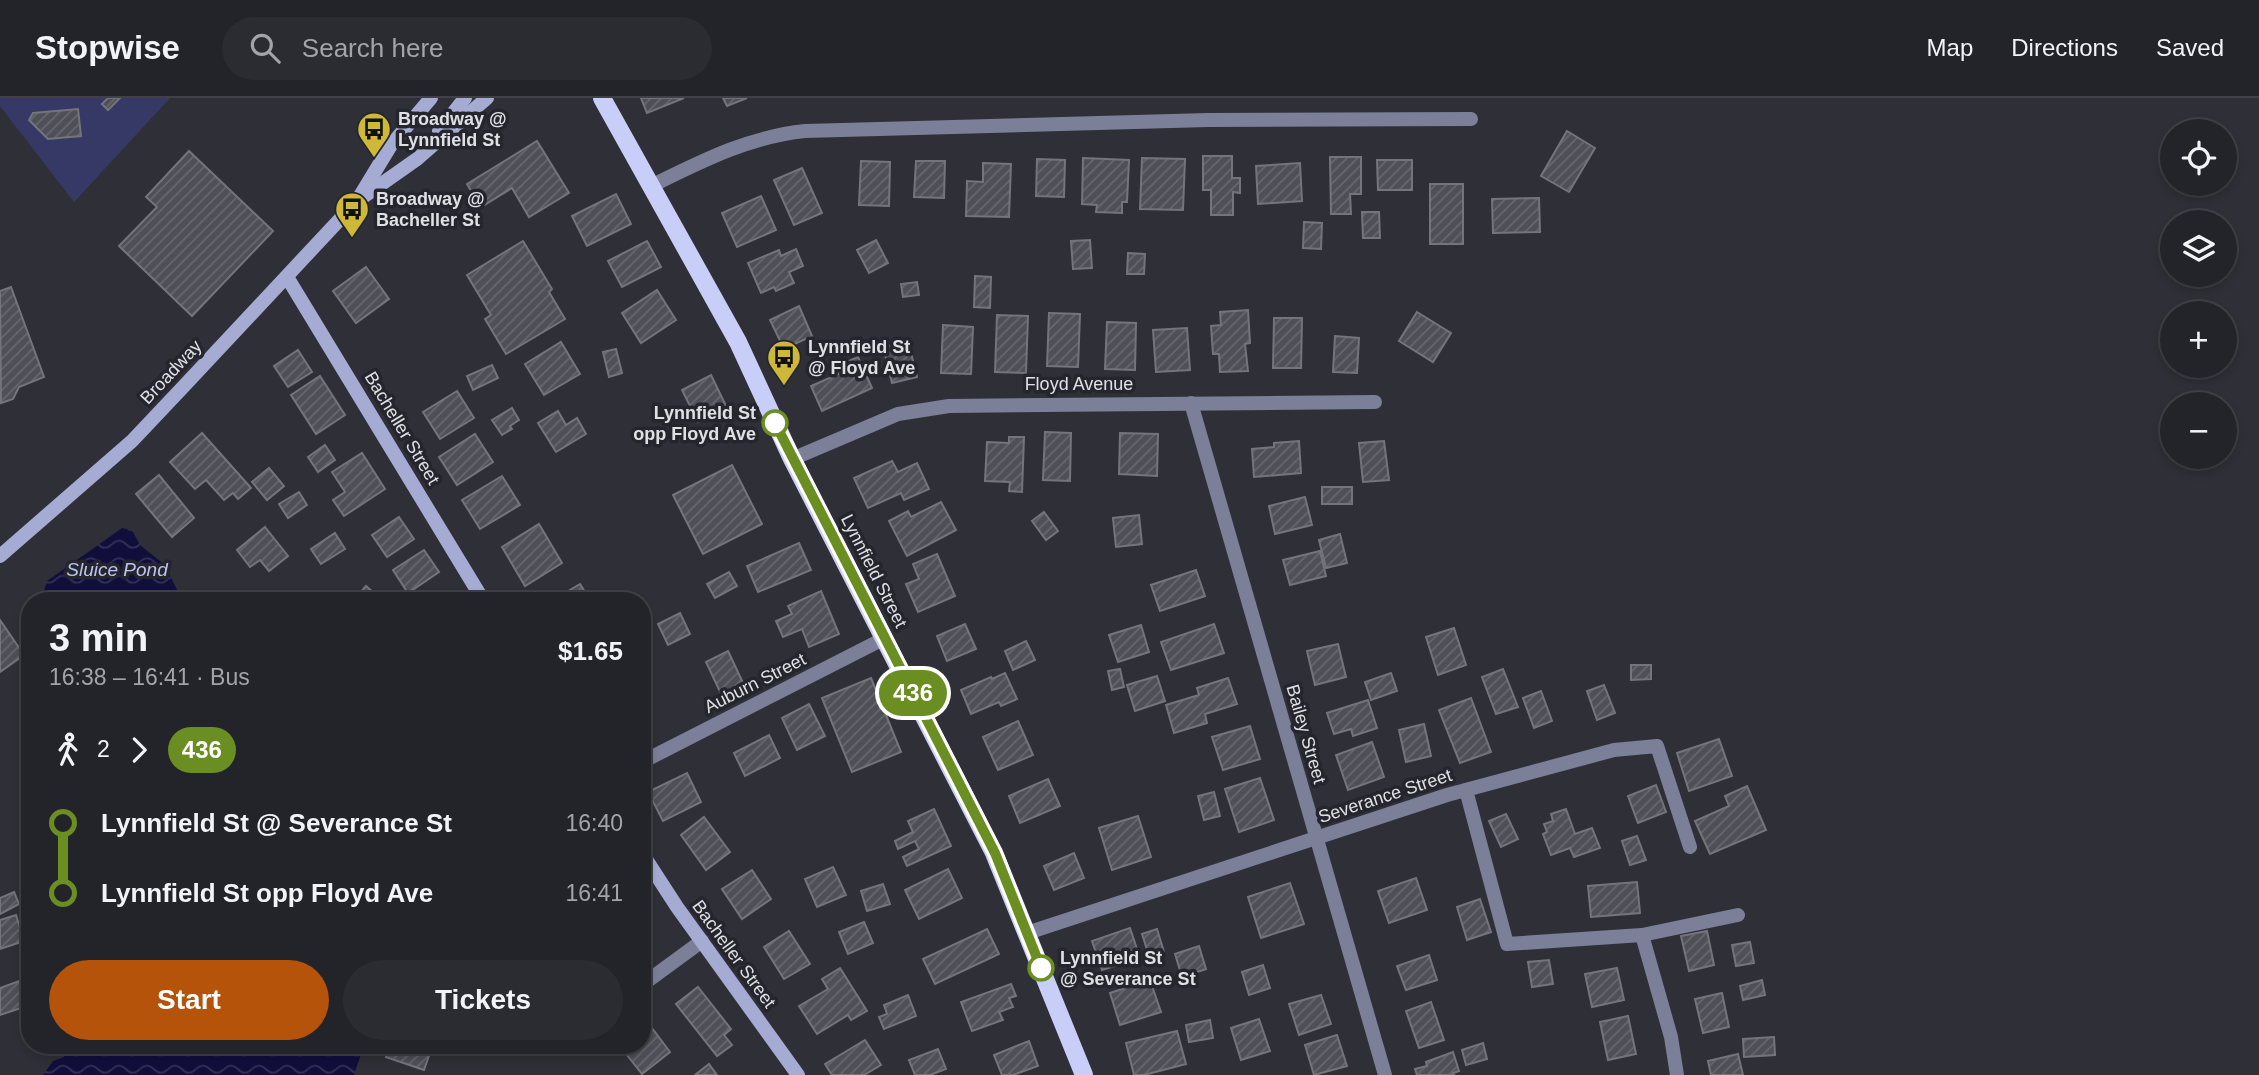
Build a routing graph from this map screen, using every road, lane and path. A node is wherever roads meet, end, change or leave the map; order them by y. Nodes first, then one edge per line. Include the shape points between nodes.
1 (431, 98) edge
2 (466, 98) edge
3 (487, 98) edge
4 (602, 98) edge
5 (1471, 119) dead end
6 (417, 159) junction
7 (651, 186) junction
8 (357, 201) junction
9 (287, 277) junction
10 (1376, 402) dead end
11 (1191, 403) junction
12 (792, 460) junction
13 (0, 556) edge
14 (477, 592) edge
15 (885, 638) junction
16 (651, 757) edge
17 (1466, 790) junction
18 (1315, 838) junction
19 (1690, 847) dead end
20 (651, 866) edge
21 (1738, 915) dead end
22 (1027, 933) junction
23 (1642, 935) junction
24 (702, 942) junction
25 (651, 979) edge
26 (798, 1075) edge
27 (1084, 1075) edge
28 (1385, 1075) edge
29 (1677, 1075) edge

1 - 8 main road, Broadway via 391,145
2 - 6 main road, Broadway
3 - 6 main road, Broadway
4 - 7 main road, Lynnfield Street
5 - 7 street via 1208,120 805,131 762,137
6 - 8 main road, Broadway
7 - 12 main road, Lynnfield Street via 738,342
8 - 9 main road, Broadway
9 - 13 main road, Broadway via 132,441
9 - 14 main road, Bacheller Street
10 - 11 street, Floyd Avenue
11 - 12 street, Floyd Avenue via 922,409 898,414
11 - 18 street, Bailey Street
12 - 15 main road, Lynnfield Street
15 - 16 street, Auburn Street
15 - 22 main road, Lynnfield Street via 995,853
17 - 18 street, Severance Street
17 - 19 street, Severance Street via 1614,750 1657,746
17 - 23 street via 1507,944
18 - 22 street, Severance Street
18 - 28 street, Bailey Street
20 - 24 main road, Bacheller Street
21 - 23 street
22 - 27 main road, Lynnfield Street
23 - 29 street
24 - 25 street
24 - 26 main road, Bacheller Street

